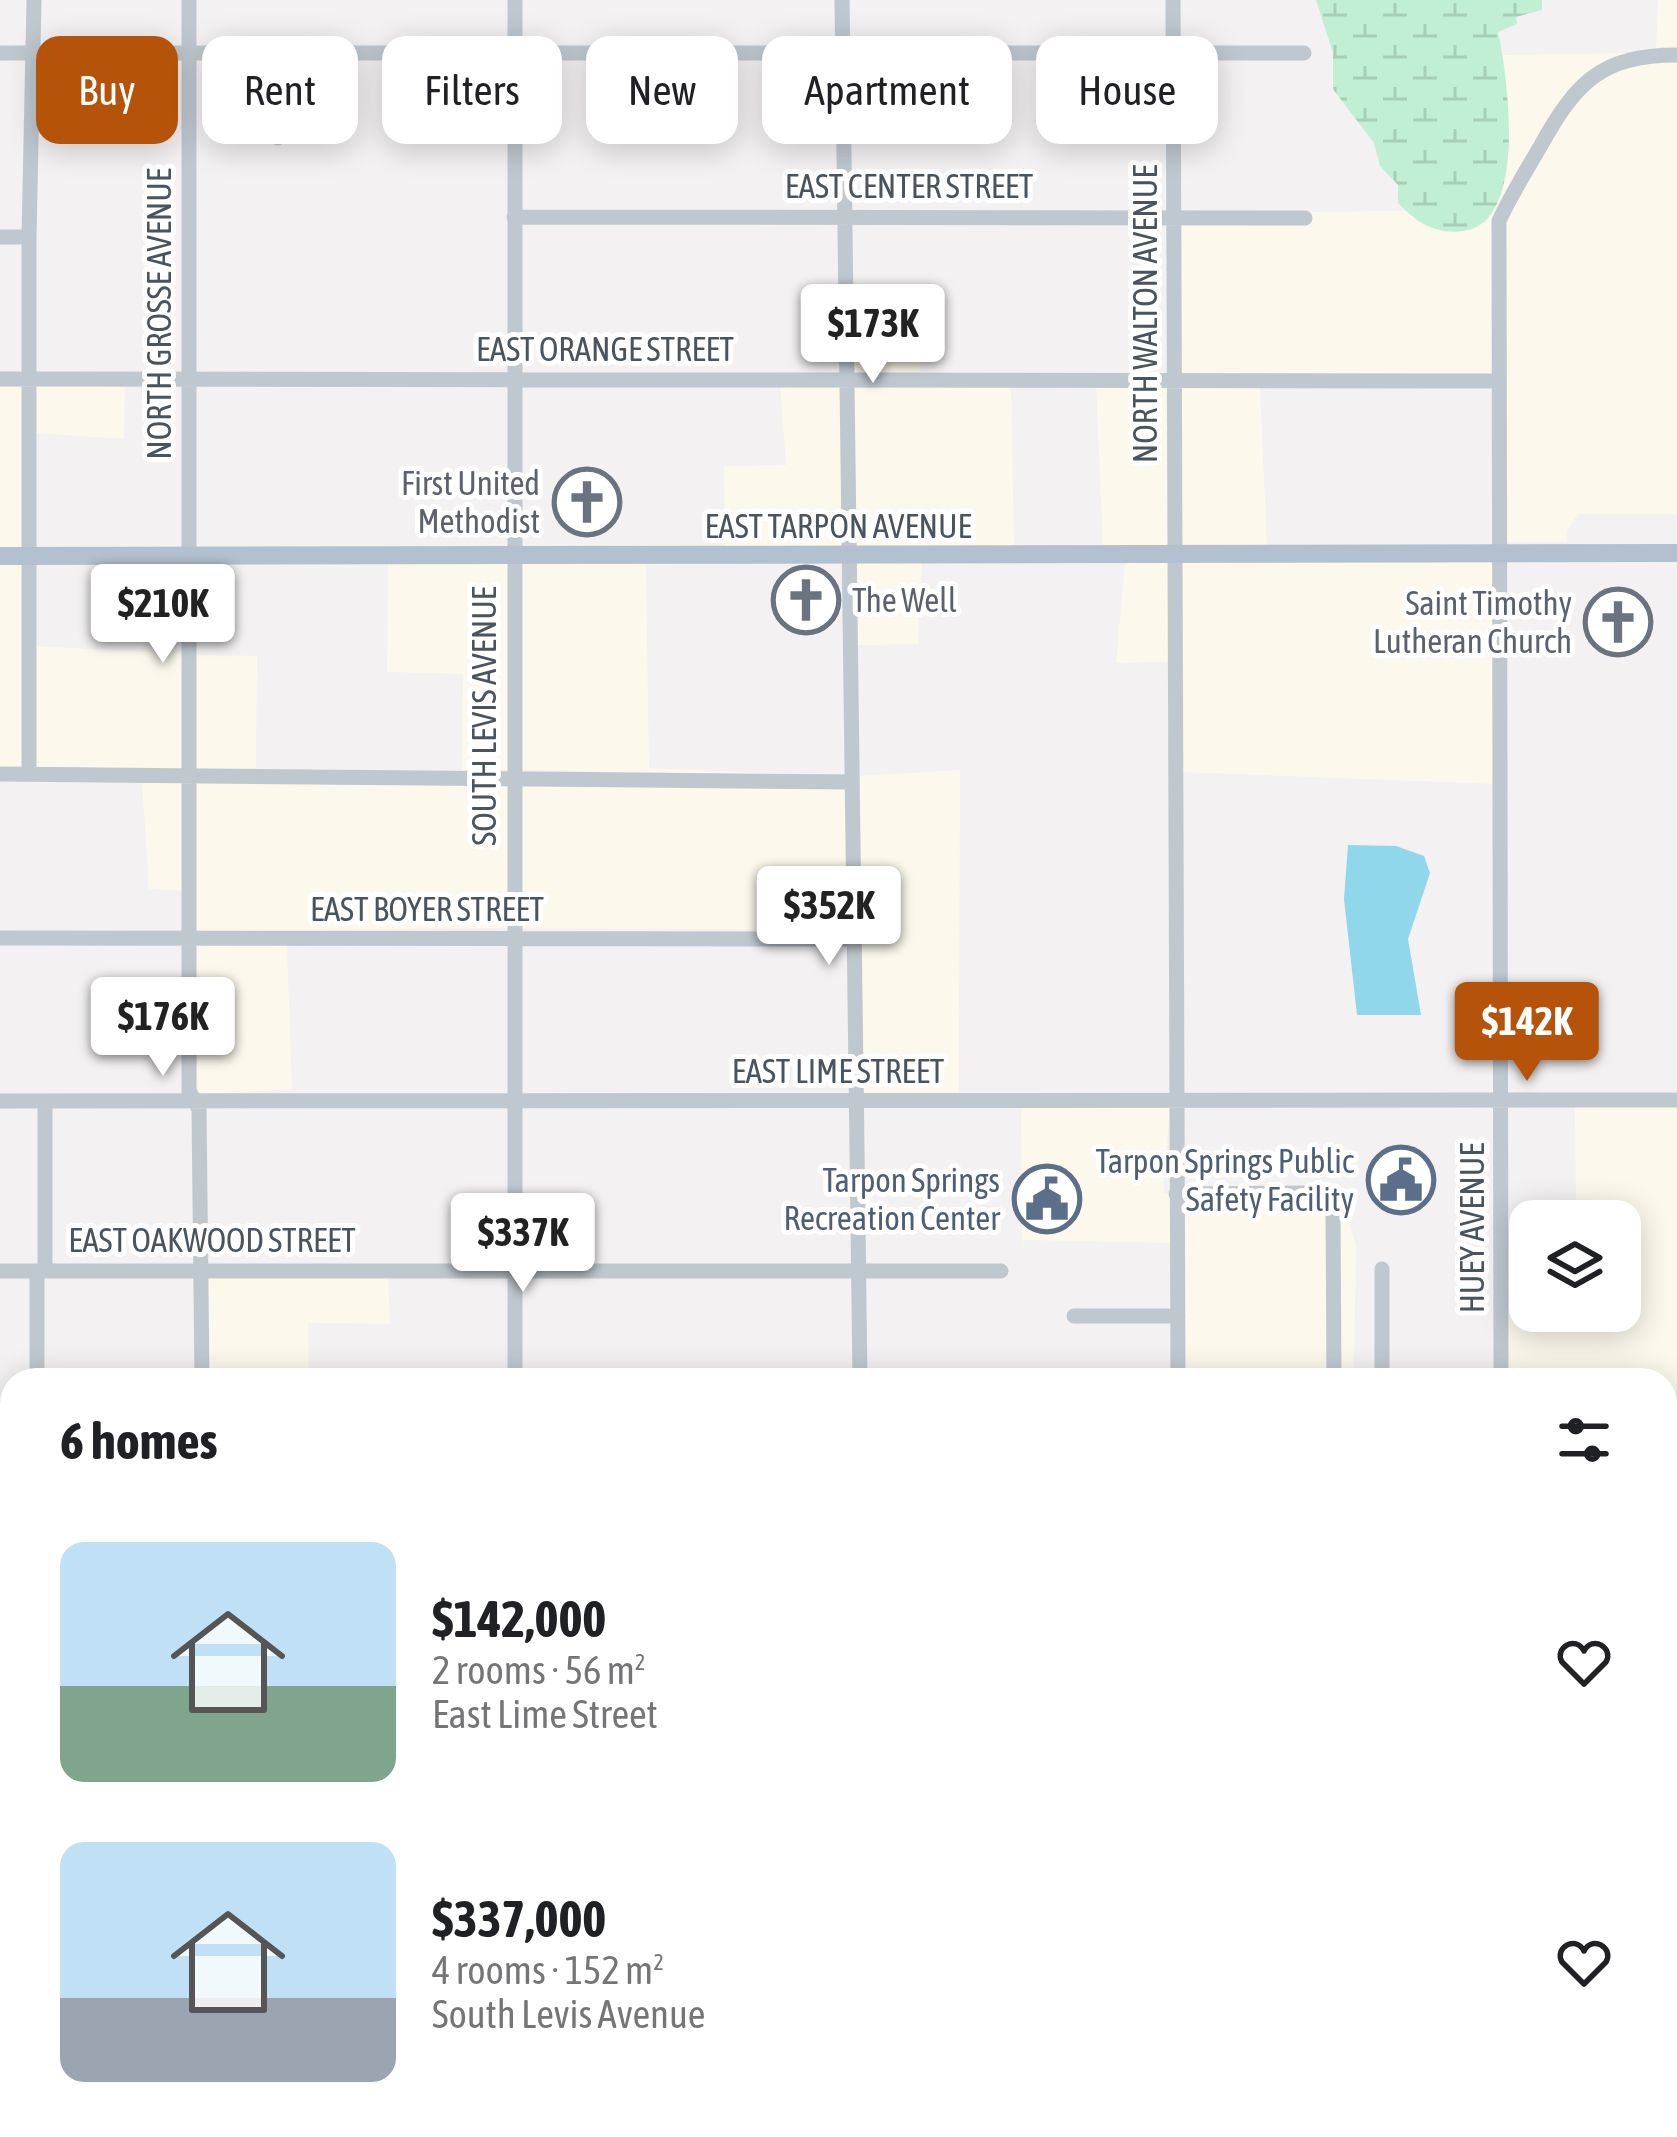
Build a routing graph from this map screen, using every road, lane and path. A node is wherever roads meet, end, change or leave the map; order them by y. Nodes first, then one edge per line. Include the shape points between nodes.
1 (34, 0) edge
2 (189, 0) edge
3 (515, 0) edge
4 (842, 0) edge
5 (1174, 0) edge
6 (515, 36) edge
7 (842, 36) edge
8 (1173, 36) edge
9 (0, 53) edge
10 (33, 53) junction
11 (1304, 53) dead end
12 (189, 54) junction
13 (202, 54) edge
14 (562, 54) edge
15 (762, 54) edge
16 (1218, 54) edge
17 (1677, 55) edge
18 (514, 144) edge
19 (844, 144) edge
20 (1174, 144) edge
21 (845, 216) junction
22 (514, 217) junction
23 (1174, 217) junction
24 (1305, 218) dead end
25 (0, 237) edge
26 (29, 237) junction
27 (0, 379) edge
28 (29, 379) junction
29 (847, 379) junction
30 (1175, 379) junction
31 (190, 380) junction
32 (513, 380) junction
33 (1499, 381) junction
34 (1677, 553) edge
35 (1499, 554) junction
36 (514, 555) junction
37 (0, 556) edge
38 (29, 556) junction
39 (189, 556) junction
40 (850, 556) junction
41 (1174, 556) junction
42 (0, 774) edge
43 (29, 774) junction
44 (189, 775) junction
45 (515, 776) junction
46 (852, 782) junction
47 (0, 938) edge
48 (189, 939) junction
49 (514, 939) junction
50 (854, 939) junction
51 (1175, 1100) junction
52 (1502, 1100) junction
53 (1677, 1100) edge
54 (0, 1101) edge
55 (45, 1101) junction
56 (195, 1101) junction
57 (856, 1101) junction
58 (515, 1102) junction
59 (1176, 1194) junction
60 (514, 1269) junction
61 (859, 1269) junction
62 (1382, 1269) dead end
63 (201, 1270) junction
64 (0, 1271) edge
65 (41, 1271) junction
66 (1001, 1271) dead end
67 (1074, 1316) dead end
68 (1178, 1316) junction
69 (37, 1368) edge
70 (202, 1368) edge
71 (514, 1368) edge
72 (860, 1368) edge
73 (1178, 1368) edge
74 (1334, 1368) edge
75 (1382, 1368) edge
76 (1501, 1368) edge

1 - 10 street
2 - 12 street, NORTH GROSSE AVENUE
3 - 6 street, SOUTH LEVIS AVENUE
4 - 7 street
5 - 8 street, NORTH WALTON AVENUE
9 - 10 street
10 - 12 street
10 - 26 street
11 - 16 street
12 - 13 street
12 - 31 street, NORTH GROSSE AVENUE
14 - 15 street
17 - 33 street, HUEY AVENUE via 1617,62 1574,92 1499,220
18 - 22 street, SOUTH LEVIS AVENUE
19 - 21 street
20 - 23 street, NORTH WALTON AVENUE
21 - 22 street, EAST CENTER STREET
21 - 23 street, EAST CENTER STREET
21 - 29 street
22 - 32 street, SOUTH LEVIS AVENUE
23 - 24 street, EAST CENTER STREET
23 - 30 street, NORTH WALTON AVENUE
25 - 26 street
26 - 28 street
27 - 28 street, EAST ORANGE STREET
28 - 31 street, EAST ORANGE STREET
28 - 38 street
29 - 30 street, EAST ORANGE STREET
29 - 32 street, EAST ORANGE STREET
29 - 40 street
30 - 33 street, EAST ORANGE STREET
30 - 41 street, NORTH WALTON AVENUE
31 - 32 street, EAST ORANGE STREET
31 - 39 street, NORTH GROSSE AVENUE
32 - 36 street, SOUTH LEVIS AVENUE
33 - 35 street, HUEY AVENUE
34 - 35 main road, EAST TARPON AVENUE
35 - 41 main road, EAST TARPON AVENUE
35 - 52 street, HUEY AVENUE
36 - 39 main road, EAST TARPON AVENUE
36 - 40 main road, EAST TARPON AVENUE
36 - 45 street, SOUTH LEVIS AVENUE
37 - 38 main road, EAST TARPON AVENUE
38 - 39 main road, EAST TARPON AVENUE
38 - 43 street
39 - 44 street, NORTH GROSSE AVENUE
40 - 41 main road, EAST TARPON AVENUE
40 - 46 street
41 - 51 street, NORTH WALTON AVENUE
42 - 43 street
43 - 44 street
44 - 45 street
44 - 48 street, NORTH GROSSE AVENUE
45 - 46 street
45 - 49 street, SOUTH LEVIS AVENUE
46 - 50 street
47 - 48 street, EAST BOYER STREET
48 - 49 street, EAST BOYER STREET
48 - 56 street, NORTH GROSSE AVENUE
49 - 50 street, EAST BOYER STREET
49 - 58 street, SOUTH LEVIS AVENUE
50 - 57 street
51 - 52 street, EAST LIME STREET
51 - 57 street, EAST LIME STREET
51 - 59 street, NORTH WALTON AVENUE
52 - 53 street, EAST LIME STREET
52 - 76 street, HUEY AVENUE
54 - 55 street, EAST LIME STREET
55 - 56 street, EAST LIME STREET
55 - 65 street
56 - 58 street, EAST LIME STREET
56 - 63 street, NORTH GROSSE AVENUE
57 - 58 street, EAST LIME STREET
57 - 61 street
58 - 60 street, SOUTH LEVIS AVENUE
59 - 68 street, NORTH WALTON AVENUE
59 - 74 street via 1314,1193 1328,1202
60 - 61 street, EAST OAKWOOD STREET
60 - 63 street, EAST OAKWOOD STREET
60 - 71 street, SOUTH LEVIS AVENUE
61 - 66 street, EAST OAKWOOD STREET
61 - 72 street
62 - 75 street
63 - 65 street, EAST OAKWOOD STREET
63 - 70 street, NORTH GROSSE AVENUE
64 - 65 street, EAST OAKWOOD STREET
65 - 69 street
67 - 68 street
68 - 73 street, NORTH WALTON AVENUE

